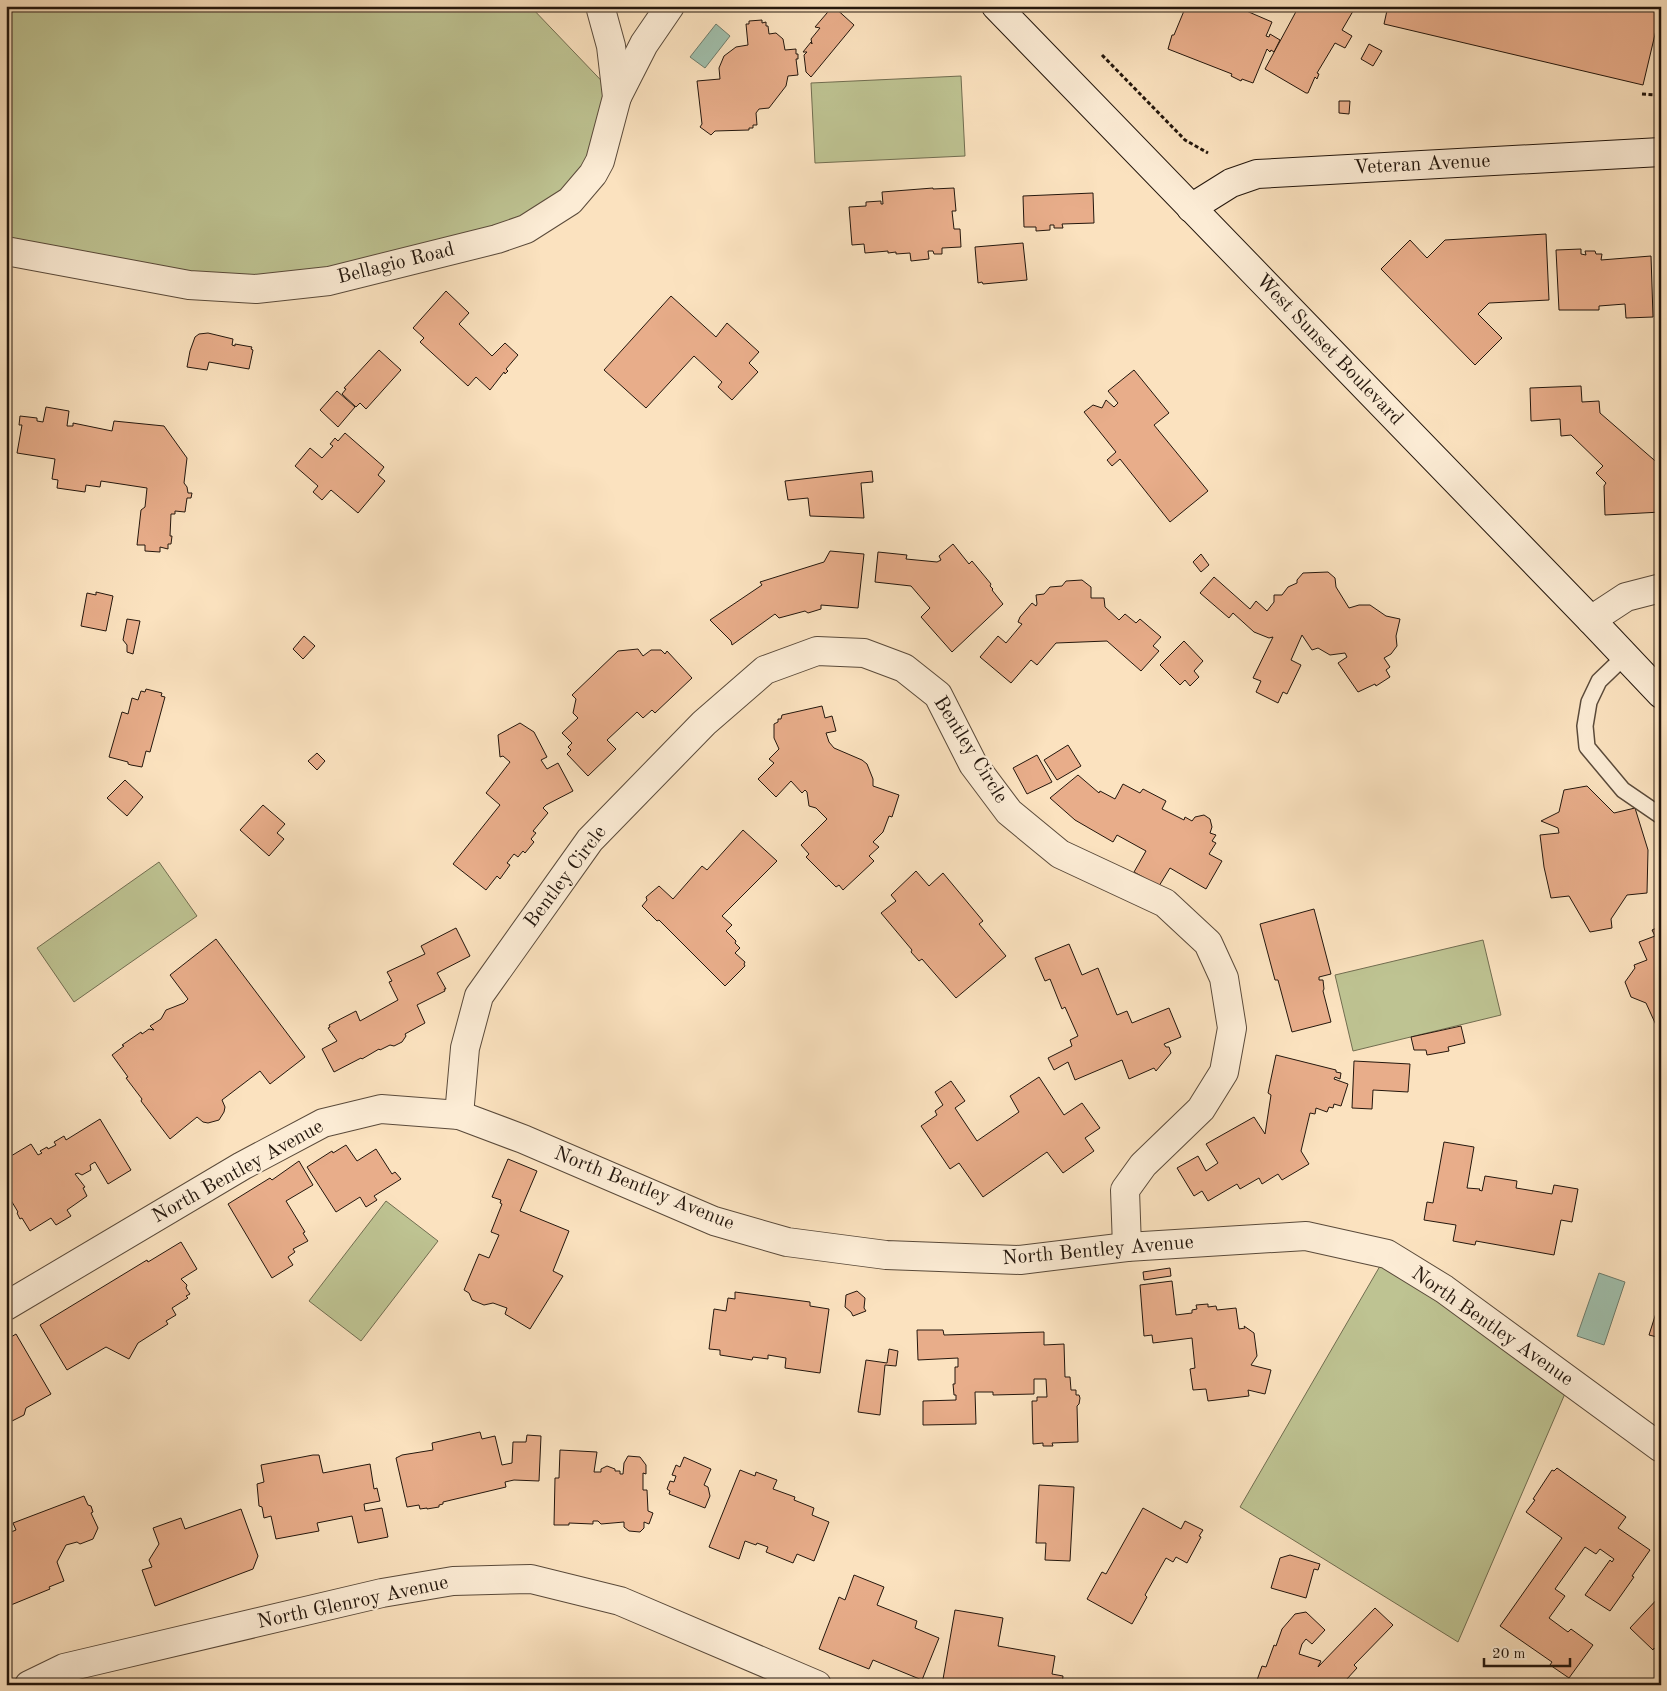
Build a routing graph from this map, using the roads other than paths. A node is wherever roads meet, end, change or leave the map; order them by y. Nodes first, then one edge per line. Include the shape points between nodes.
1 (600, 6) edge
2 (670, 6) edge
3 (996, 6) edge
4 (617, 97) junction
5 (1661, 152) edge
6 (1191, 208) junction
7 (6, 252) edge
8 (1661, 588) edge
9 (1591, 620) junction
10 (1625, 656) junction
11 (1661, 694) edge
12 (1661, 816) edge
13 (459, 1115) junction
14 (1127, 1247) junction
15 (6, 1306) edge
16 (1661, 1448) edge
17 (29, 1685) edge
18 (816, 1685) edge

1 - 4 street, Bellagio Road via 611,46
2 - 4 street via 644,44
3 - 6 street, West Sunset Boulevard
4 - 7 street, Bellagio Road via 600,160 583,187 570,201 526,229 497,239 329,281 256,289 189,285
5 - 6 street, Veteran Avenue via 1258,174 1231,183
6 - 9 street, West Sunset Boulevard
8 - 9 street via 1626,598
9 - 10 street, West Sunset Boulevard
10 - 11 street, West Sunset Boulevard
10 - 12 lane via 1599,681 1589,702 1585,726 1587,747 1623,790
13 - 14 street, North Bentley Avenue via 714,1221 787,1242 886,1255 1020,1260
13 - 14 street, Bentley Circle via 465,1048 479,996 590,840 704,723 764,670 817,651 864,653 904,668 938,695 973,764 1009,812 1060,854 1166,903 1208,943 1224,978 1232,1028 1224,1072 1201,1109 1143,1165 1125,1190
13 - 15 street, North Bentley Avenue via 381,1110 323,1123 242,1166
14 - 16 street, North Bentley Avenue via 1306,1236 1387,1254 1444,1289
17 - 18 street, North Glenroy Avenue via 64,1668 382,1593 453,1581 531,1580 620,1601

